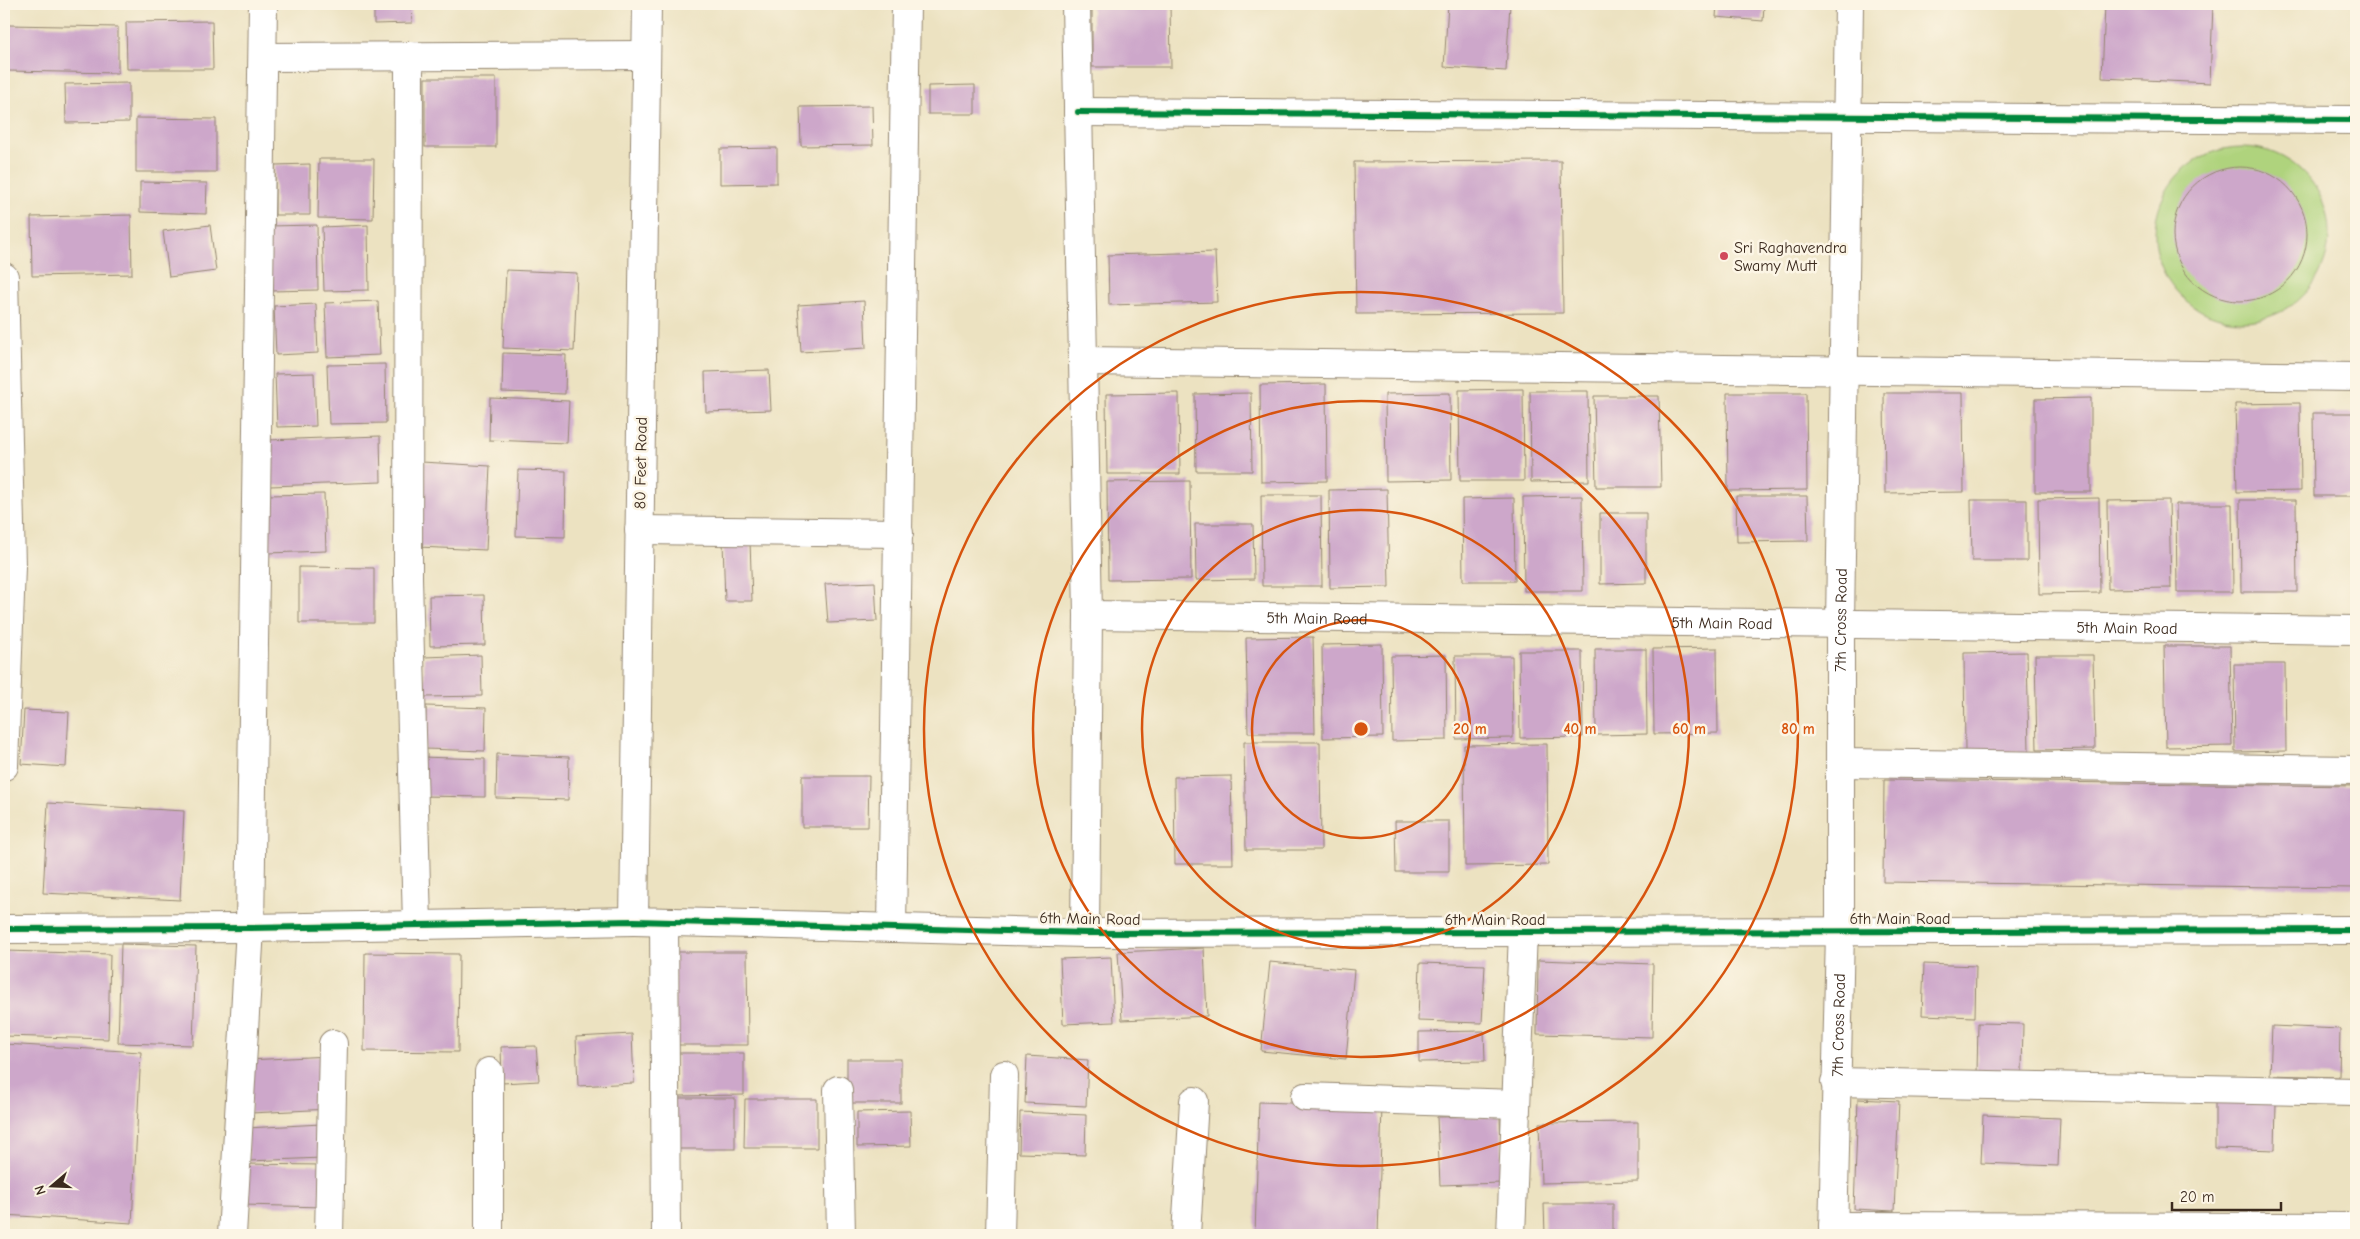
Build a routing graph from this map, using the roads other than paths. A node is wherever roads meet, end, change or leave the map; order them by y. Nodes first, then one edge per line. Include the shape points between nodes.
1 (263, 4) edge
2 (646, 4) edge
3 (906, 4) edge
4 (1076, 4) edge
5 (1849, 4) edge
6 (645, 54) junction
7 (409, 56) junction
8 (263, 58) junction
9 (1078, 112) junction
10 (1847, 117) junction
11 (2356, 120) edge
12 (4, 276) edge
13 (1083, 361) junction
14 (1844, 370) junction
15 (2356, 377) edge
16 (639, 530) junction
17 (899, 533) junction
18 (8, 566) edge
19 (1088, 615) junction
20 (1840, 624) junction
21 (2356, 630) edge
22 (1841, 763) junction
23 (4, 766) edge
24 (2356, 770) edge
25 (634, 921) junction
26 (664, 922) junction
27 (417, 925) junction
28 (250, 928) junction
29 (892, 928) junction
30 (4, 929) edge
31 (2356, 930) edge
32 (1523, 932) junction
33 (1840, 932) junction
34 (1085, 933) junction
35 (333, 1044) dead end
36 (489, 1072) dead end
37 (1004, 1075) dead end
38 (1835, 1082) junction
39 (838, 1090) dead end
40 (2356, 1092) edge
41 (1305, 1097) dead end
42 (1194, 1101) dead end
43 (1516, 1104) junction
44 (2356, 1227) edge
45 (1833, 1231) edge
46 (232, 1235) edge
47 (328, 1235) edge
48 (489, 1235) edge
49 (666, 1235) edge
50 (841, 1235) edge
51 (1000, 1235) edge
52 (1186, 1235) edge
53 (1511, 1235) edge

1 - 8 street
2 - 6 street, 80 Feet Road
3 - 17 street
4 - 9 street
5 - 10 street, 7th Cross Road
6 - 7 street
6 - 16 street, 80 Feet Road
7 - 8 street
7 - 27 street via 408,578
8 - 28 street
9 - 10 street
9 - 13 street
10 - 11 street
10 - 14 street, 7th Cross Road
12 - 18 street
13 - 14 street
13 - 19 street
14 - 15 street
14 - 20 street, 7th Cross Road
16 - 17 street
16 - 25 street, 80 Feet Road
17 - 29 street
18 - 23 street
19 - 20 street, 5th Main Road
19 - 34 street
20 - 21 street, 5th Main Road
20 - 22 street, 7th Cross Road
22 - 24 street
22 - 33 street, 7th Cross Road
25 - 26 street, 6th Main Road
25 - 27 street, 6th Main Road
26 - 29 street, 6th Main Road
26 - 49 street
27 - 28 street, 6th Main Road
28 - 30 street, 6th Main Road
28 - 46 street
29 - 34 street, 6th Main Road
31 - 33 street, 6th Main Road
32 - 33 street, 6th Main Road
32 - 34 street, 6th Main Road
32 - 43 street
33 - 38 street, 7th Cross Road
35 - 47 street
36 - 48 street
37 - 51 street
38 - 40 street
38 - 45 street, 7th Cross Road
39 - 50 street
41 - 43 street
42 - 52 street
43 - 53 street
44 - 45 street

